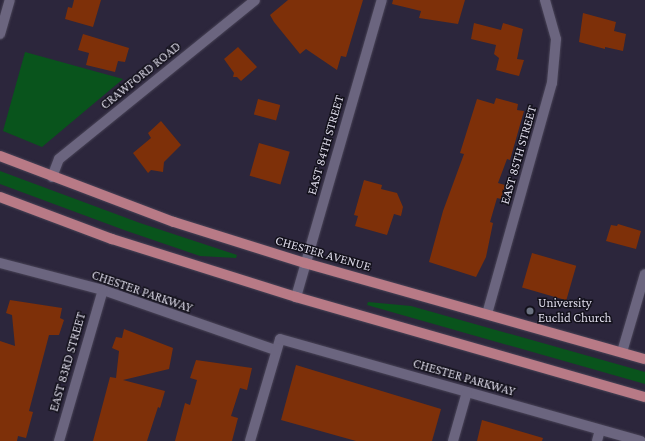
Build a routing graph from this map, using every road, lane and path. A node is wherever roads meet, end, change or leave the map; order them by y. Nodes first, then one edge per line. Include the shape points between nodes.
1 (10, 0) edge
2 (255, 0) edge
3 (382, 0) edge
4 (545, 0) edge
5 (0, 34) edge
6 (0, 156) edge
7 (52, 177) junction
8 (0, 197) edge
9 (305, 263) junction
10 (0, 264) edge
11 (645, 274) edge
12 (103, 290) junction
13 (296, 297) junction
14 (487, 314) junction
15 (275, 350) junction
16 (622, 352) junction
17 (645, 359) edge
18 (467, 392) junction
19 (645, 397) edge
20 (600, 430) junction
21 (59, 441) edge
22 (250, 441) edge
23 (453, 441) edge
24 (597, 441) edge
25 (641, 441) edge

1 - 5 street
2 - 7 street, CRAWFORD ROAD via 59,159
3 - 9 street, EAST 84TH STREET
4 - 14 street, EAST 85TH STREET via 556,39 552,84
6 - 7 main road, CHESTER AVENUE
7 - 9 main road, CHESTER AVENUE via 174,222
8 - 13 main road via 112,239
9 - 13 street, EAST 84TH STREET
9 - 14 main road, CHESTER AVENUE
10 - 12 street, CHESTER PARKWAY
11 - 16 street
12 - 15 street, CHESTER PARKWAY
12 - 21 street, EAST 83RD STREET
13 - 19 main road
14 - 16 main road, CHESTER AVENUE
15 - 18 street, CHESTER PARKWAY via 280,339
15 - 22 street
16 - 17 main road, CHESTER AVENUE
18 - 20 street, CHESTER PARKWAY
18 - 23 street
20 - 24 street
20 - 25 street, CHESTER PARKWAY

